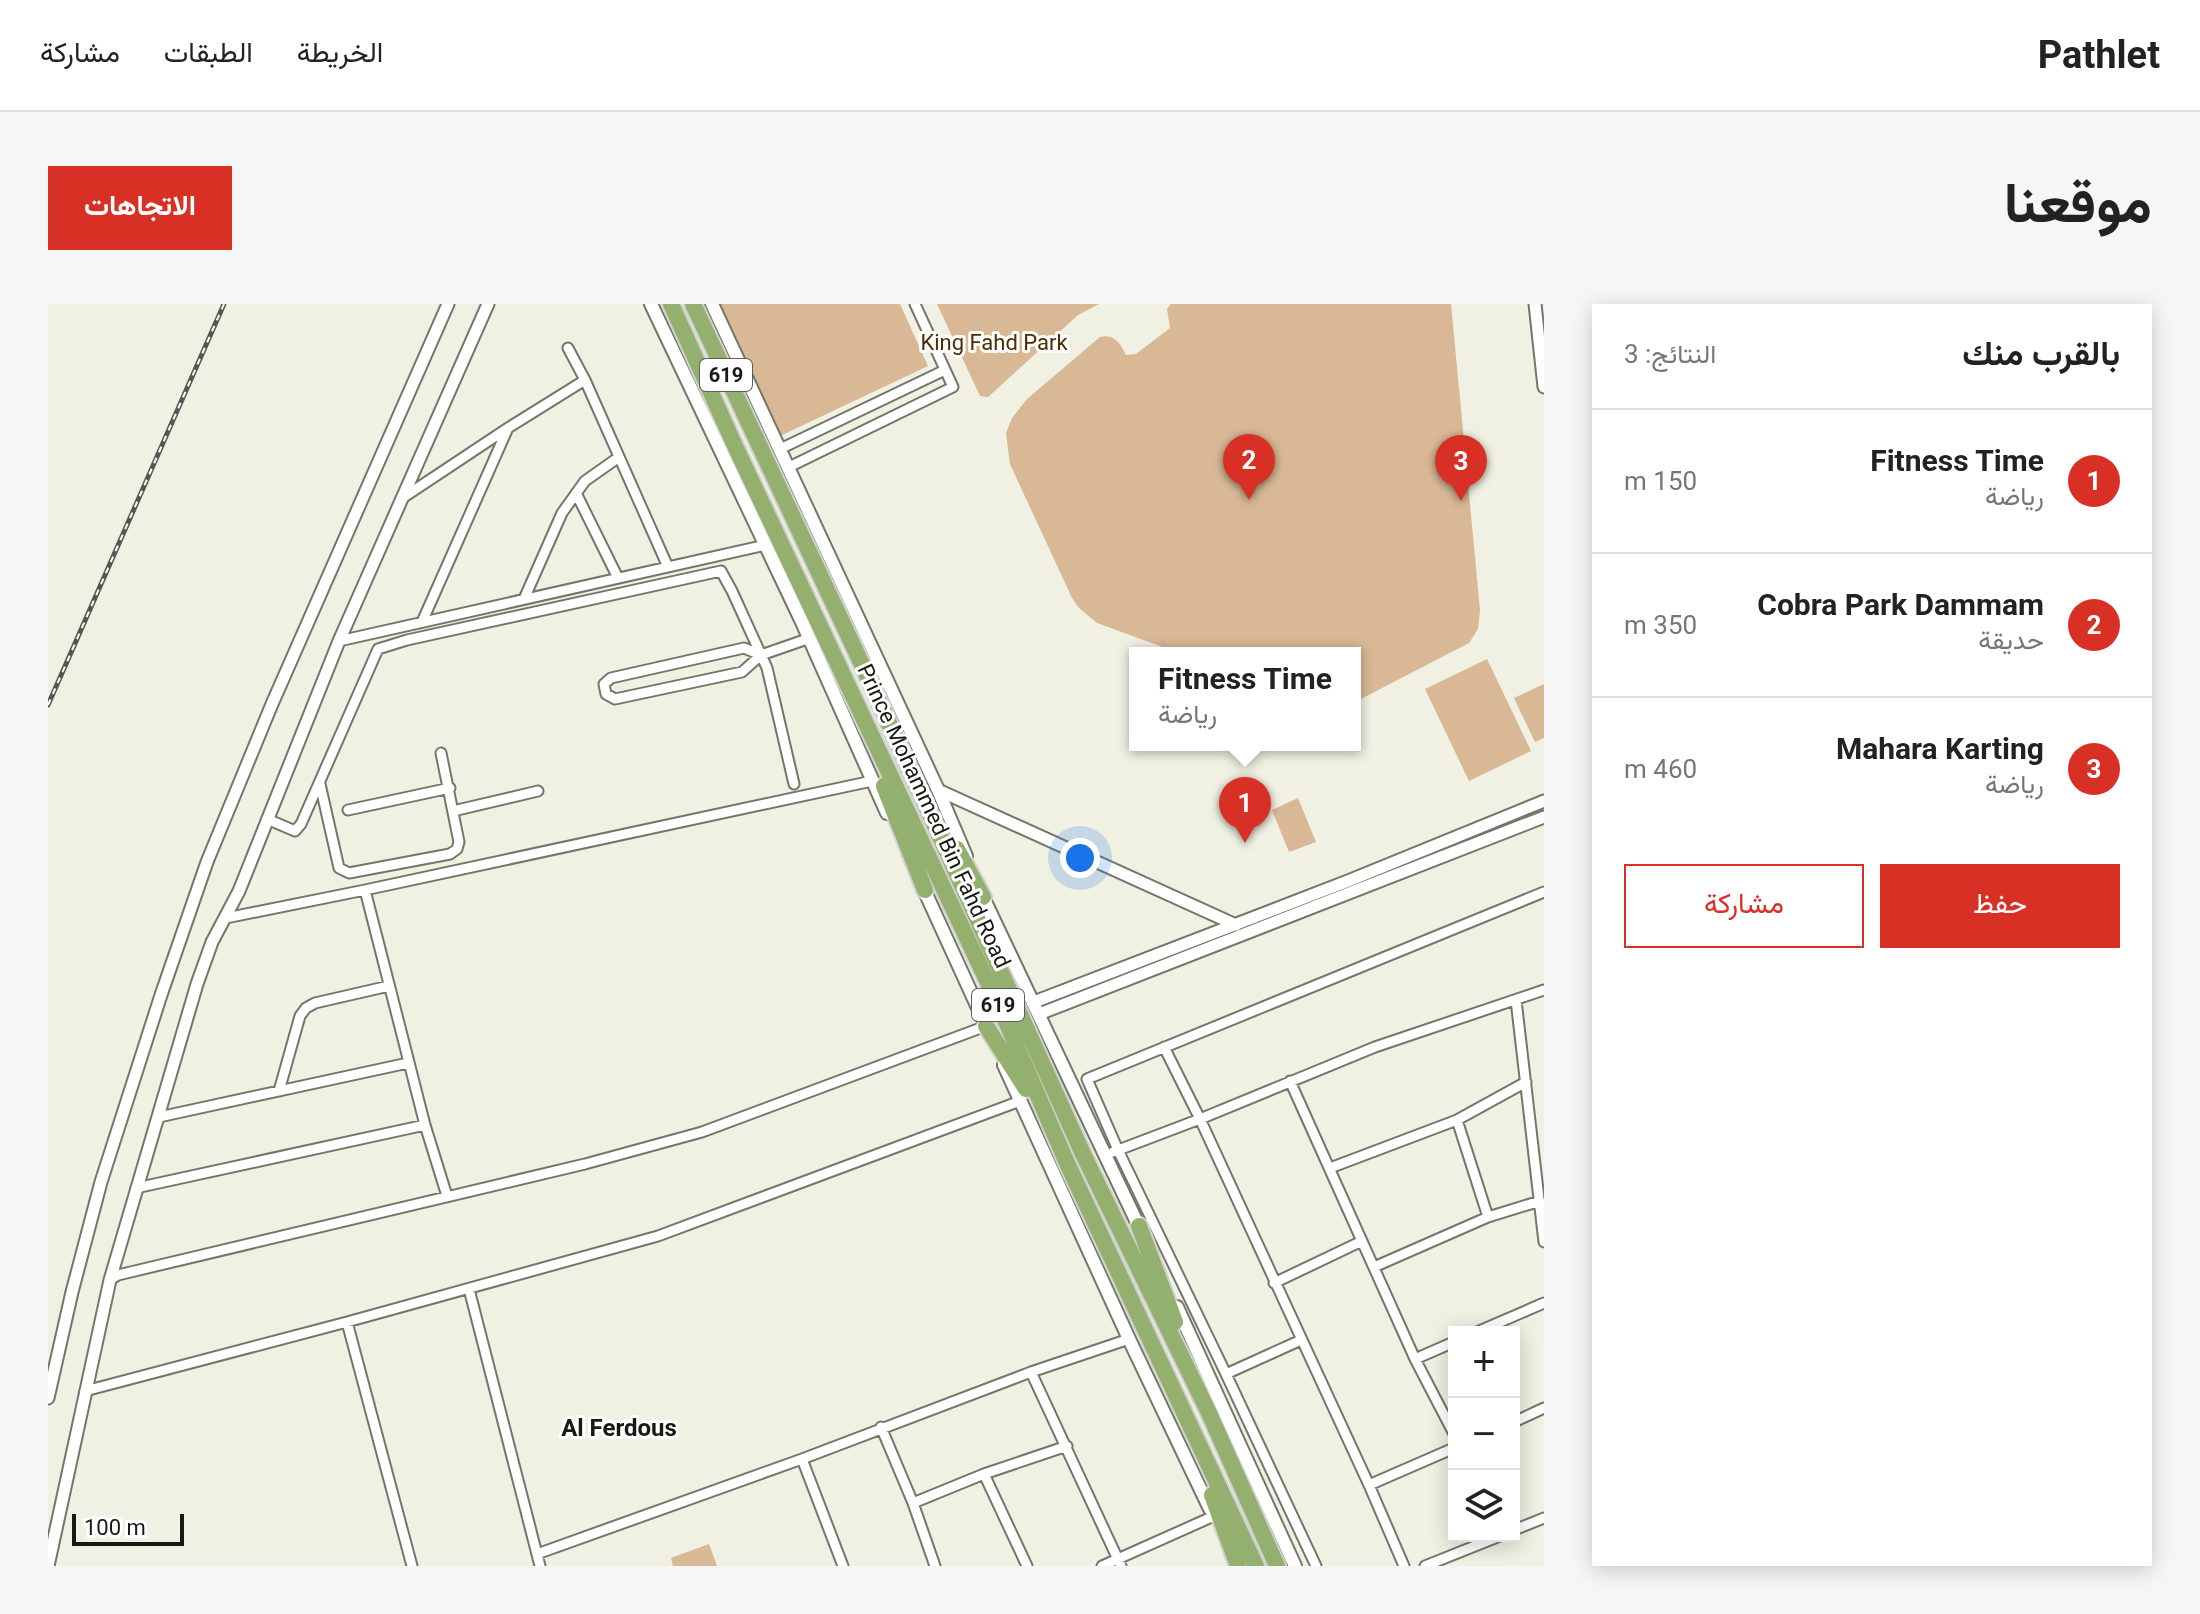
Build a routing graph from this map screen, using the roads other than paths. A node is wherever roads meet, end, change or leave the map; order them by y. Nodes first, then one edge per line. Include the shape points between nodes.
1 (448, 304) edge
2 (488, 304) edge
3 (651, 304) edge
4 (671, 304) edge
5 (693, 304) edge
6 (712, 304) edge
7 (915, 304) edge
8 (1535, 304) edge
9 (1542, 347) edge
10 (568, 348) dead end
11 (945, 370) junction
12 (585, 380) junction
13 (1544, 387) edge
14 (508, 428) junction
15 (780, 449) junction
16 (619, 457) junction
17 (789, 467) junction
18 (576, 493) junction
19 (401, 499) junction
20 (766, 545) junction
21 (668, 567) junction
22 (618, 578) junction
23 (524, 599) junction
24 (422, 622) junction
25 (810, 638) junction
26 (339, 641) junction
27 (833, 654) junction
28 (761, 655) junction
29 (873, 688) junction
30 (441, 753) dead end
31 (872, 781) junction
32 (320, 784) junction
33 (794, 784) dead end
34 (450, 788) junction
35 (938, 790) junction
36 (538, 791) dead end
37 (1544, 801) edge
38 (348, 810) dead end
39 (453, 811) junction
40 (1544, 817) edge
41 (267, 819) junction
42 (365, 890) junction
43 (925, 890) junction
44 (1544, 892) edge
45 (983, 897) junction
46 (226, 918) junction
47 (1235, 924) junction
48 (1245, 933) junction
49 (389, 986) junction
50 (1544, 990) edge
51 (1516, 1000) junction
52 (1036, 1008) junction
53 (986, 1026) junction
54 (1164, 1047) junction
55 (408, 1063) junction
56 (1290, 1081) junction
57 (1526, 1082) junction
58 (279, 1091) junction
59 (1020, 1101) junction
60 (159, 1117) junction
61 (1200, 1119) junction
62 (1457, 1120) junction
63 (425, 1125) junction
64 (1112, 1153) junction
65 (1067, 1163) junction
66 (1330, 1168) junction
67 (1540, 1178) edge
68 (136, 1188) junction
69 (447, 1196) junction
70 (1540, 1201) junction
71 (1488, 1217) junction
72 (1139, 1226) junction
73 (1362, 1241) junction
74 (1544, 1242) edge
75 (1374, 1267) junction
76 (110, 1280) junction
77 (1274, 1283) junction
78 (469, 1289) junction
79 (1544, 1303) edge
80 (347, 1322) junction
81 (1491, 1326) edge
82 (1129, 1339) junction
83 (1301, 1340) junction
84 (1151, 1342) junction
85 (1448, 1345) edge
86 (1415, 1359) junction
87 (1031, 1372) junction
88 (1226, 1374) junction
89 (85, 1391) junction
90 (48, 1398) edge
91 (1544, 1408) edge
92 (1209, 1413) junction
93 (1520, 1419) edge
94 (1448, 1422) edge
95 (881, 1427) junction
96 (1067, 1446) junction
97 (1448, 1451) edge
98 (802, 1459) junction
99 (984, 1474) junction
100 (1369, 1485) junction
101 (913, 1503) junction
102 (1214, 1516) junction
103 (1544, 1518) edge
104 (1520, 1528) edge
105 (51, 1542) edge
106 (1485, 1542) edge
107 (537, 1554) junction
108 (1120, 1562) edge
109 (48, 1566) edge
110 (412, 1566) edge
111 (540, 1566) edge
112 (843, 1566) edge
113 (935, 1566) edge
114 (1026, 1566) edge
115 (1102, 1566) edge
116 (1238, 1566) edge
117 (1256, 1566) edge
118 (1277, 1566) edge
119 (1295, 1566) edge
120 (1316, 1566) edge
121 (1404, 1566) edge
122 (1425, 1566) edge

1 - 90 street via 207,862 101,1182
2 - 19 street
3 - 20 main road
4 - 27 highway, Prince Mohammed Bin Fahd Road / 619
5 - 29 highway, Prince Mohammed Bin Fahd Road / 619
6 - 15 main road
7 - 11 street
8 - 9 street
9 - 13 street
10 - 12 street
11 - 15 street
11 - 17 street via 953,387
12 - 14 street
12 - 16 street
14 - 19 street
14 - 24 street
15 - 17 main road
16 - 18 street
16 - 21 street
17 - 35 main road
18 - 22 street
18 - 23 street
19 - 26 street
20 - 21 street
20 - 25 main road
21 - 22 street
22 - 23 street
23 - 24 street
24 - 26 street
25 - 28 street
25 - 31 main road
26 - 41 street
27 - 43 highway
27 - 65 highway, Prince Mohammed Bin Fahd Road / 619
28 - 28 street via 744,648 611,678 604,684 606,694 615,699 742,672
28 - 32 street via 721,571 407,640 378,649
28 - 33 street
29 - 45 highway
29 - 92 highway, Prince Mohammed Bin Fahd Road / 619 via 1083,1154
30 - 34 street
31 - 42 street
31 - 43 main road
32 - 39 street via 339,868 349,873 450,854 459,842
32 - 41 street via 295,831
34 - 38 street
34 - 39 street
35 - 45 main road
35 - 47 street
36 - 39 street
37 - 47 street
40 - 48 street
41 - 46 street
42 - 46 street
42 - 49 street
43 - 53 main road
44 - 54 street
45 - 52 main road
46 - 60 street via 197,984
47 - 48 street
47 - 52 street
48 - 52 street
49 - 55 street
49 - 58 street via 306,1008
50 - 51 street
51 - 56 street
51 - 57 street
52 - 64 main road
53 - 59 main road
53 - 65 highway
53 - 69 street via 702,1132
54 - 61 street
54 - 64 street via 1087,1079
55 - 58 street
55 - 63 street
56 - 61 street
56 - 66 street
57 - 62 street
57 - 67 street
58 - 60 street
59 - 78 street via 658,1236
59 - 82 main road
60 - 68 street
61 - 64 street
61 - 77 street
62 - 66 street
62 - 71 street
63 - 68 street
63 - 69 street
64 - 72 main road
64 - 88 street
65 - 84 highway, Prince Mohammed Bin Fahd Road / 619
66 - 73 street
67 - 70 street
68 - 76 street
69 - 76 street
70 - 71 street
70 - 74 street
71 - 75 street
72 - 92 highway
72 - 119 main road
73 - 75 street
73 - 77 street
75 - 86 street
76 - 89 street
77 - 83 street
78 - 80 street
78 - 107 street
79 - 81 street
80 - 89 street
80 - 110 street
82 - 87 street
82 - 102 main road
83 - 88 street
83 - 100 street
84 - 116 highway
84 - 117 highway, Prince Mohammed Bin Fahd Road / 619
85 - 86 street
86 - 94 street
87 - 95 street
87 - 96 street
88 - 120 street
89 - 105 street
91 - 93 street
92 - 118 highway, Prince Mohammed Bin Fahd Road / 619
95 - 98 street
95 - 101 street
96 - 99 street
96 - 108 street
97 - 100 street
98 - 107 street
98 - 112 street
99 - 101 street
99 - 114 street
100 - 121 street
101 - 113 street
102 - 108 street
102 - 116 main road
103 - 104 street
105 - 109 street
106 - 122 street
107 - 111 street
108 - 115 street

